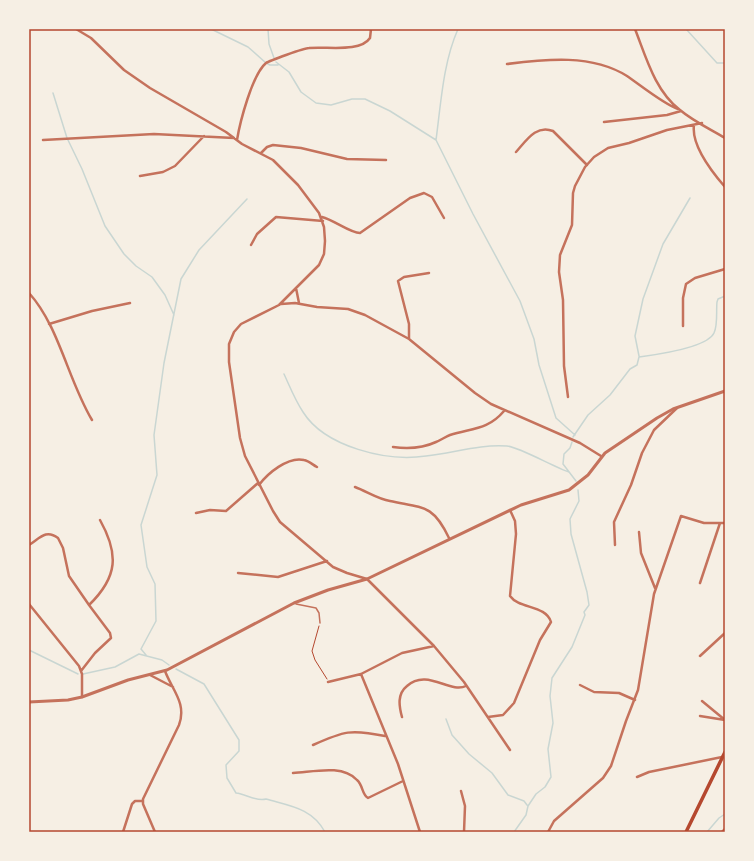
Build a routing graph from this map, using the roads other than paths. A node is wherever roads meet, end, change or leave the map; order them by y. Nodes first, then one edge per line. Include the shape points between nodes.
1 (76, 29) edge
2 (371, 29) edge
3 (636, 29) edge
4 (507, 64) dead end
5 (680, 110) junction
6 (604, 122) dead end
7 (702, 123) junction
8 (694, 125) junction
9 (204, 135) junction
10 (234, 138) junction
11 (725, 138) edge
12 (43, 140) dead end
13 (237, 141) junction
14 (516, 152) dead end
15 (261, 153) junction
16 (386, 160) dead end
17 (587, 165) junction
18 (140, 176) dead end
19 (725, 187) edge
20 (322, 217) junction
21 (444, 218) dead end
22 (323, 221) junction
23 (251, 245) dead end
24 (725, 270) edge
25 (429, 273) dead end
26 (296, 288) junction
27 (29, 293) edge
28 (130, 303) dead end
29 (299, 303) junction
30 (279, 305) junction
31 (49, 324) junction
32 (683, 326) dead end
33 (409, 339) junction
34 (725, 391) edge
35 (568, 397) dead end
36 (677, 408) junction
37 (504, 410) junction
38 (92, 420) dead end
39 (393, 447) dead end
40 (601, 456) junction
41 (318, 467) dead end
42 (259, 484) junction
43 (355, 486) dead end
44 (510, 510) junction
45 (196, 513) dead end
46 (100, 520) dead end
47 (720, 523) junction
48 (725, 523) edge
49 (639, 532) dead end
50 (449, 538) junction
51 (29, 545) edge
52 (615, 545) dead end
53 (327, 561) junction
54 (238, 573) dead end
55 (367, 578) junction
56 (700, 583) dead end
57 (655, 589) junction
58 (294, 603) junction
59 (29, 604) edge
60 (89, 605) junction
61 (320, 623) road end
62 (725, 633) edge
63 (434, 646) junction
64 (700, 656) dead end
65 (81, 671) junction
66 (165, 671) junction
67 (361, 674) junction
68 (150, 675) junction
69 (328, 682) road end
70 (580, 684) dead end
71 (466, 686) junction
72 (173, 687) junction
73 (82, 697) junction
74 (635, 700) junction
75 (702, 701) dead end
76 (29, 702) edge
77 (700, 716) dead end
78 (402, 717) dead end
79 (488, 717) junction
80 (725, 720) edge
81 (385, 736) junction
82 (313, 745) dead end
83 (510, 750) dead end
84 (725, 752) edge
85 (722, 757) junction
86 (293, 774) dead end
87 (637, 777) dead end
88 (404, 781) junction
89 (461, 792) dead end
90 (143, 801) junction
91 (725, 829) edge
92 (123, 832) edge
93 (155, 832) edge
94 (420, 832) edge
95 (464, 832) edge
96 (548, 832) edge
97 (686, 832) edge
98 (722, 832) edge

1 - 10 street via 91,38 120,67 140,82
2 - 13 street via 370,38 362,46 307,48 266,63 246,102
3 - 5 street via 659,86
4 - 5 street via 554,60 601,64 624,74
5 - 6 street via 667,115
5 - 7 street
7 - 8 street
7 - 11 street
8 - 17 street via 667,130 608,148
8 - 19 street via 697,145
9 - 10 street
9 - 12 street via 154,134
9 - 18 street via 175,166 167,171
10 - 13 street
13 - 15 street
14 - 17 street via 536,132 549,129
15 - 16 street via 273,145 301,148 347,159
15 - 20 street via 286,172
17 - 35 street via 573,193 572,225 559,263
20 - 21 street via 360,233 410,198 424,193 432,197
20 - 22 street
22 - 23 street via 276,216 257,234
22 - 26 street via 323,257 319,265
24 - 32 street via 695,278 686,284 683,293
25 - 33 street via 404,276 398,281 409,324
26 - 29 street
26 - 30 street
27 - 31 street
28 - 31 street
29 - 30 street
29 - 33 street via 317,308 357,311
30 - 42 street via 241,324 228,350 240,438 245,456
31 - 38 street via 78,394
33 - 37 street via 475,393
34 - 36 street
36 - 40 street via 657,418
36 - 52 street via 654,430 648,440 614,522
37 - 39 street via 485,426 450,435 434,443 409,448
37 - 40 street via 574,440
40 - 44 street via 588,475 574,487
41 - 42 street via 306,460 297,460 271,473
42 - 45 street via 228,510
42 - 53 street via 280,522
43 - 50 street via 387,500 424,508 438,519
44 - 50 street
44 - 79 street via 515,521 516,534 510,596 515,601 545,613 551,622 540,640 510,707 499,717
46 - 60 street via 112,549 113,566 105,587
47 - 48 street
47 - 56 street
47 - 57 street via 704,523 681,516
49 - 57 street via 641,553
50 - 55 street
51 - 60 street via 42,535 58,538 64,548 69,576
53 - 54 street via 278,577
53 - 55 street via 340,571
55 - 58 street
55 - 63 street
57 - 74 street
58 - 61 lane via 316,608
58 - 66 street
59 - 65 street via 76,661
60 - 65 street via 111,638
62 - 64 street
63 - 67 street via 402,653
63 - 71 street
65 - 73 street
66 - 68 street
66 - 72 street
67 - 69 street
67 - 81 street
68 - 72 street
68 - 73 street via 128,680
70 - 74 street via 594,692 619,693
71 - 78 street via 459,687 423,679 414,681 402,692
71 - 79 street
72 - 90 street via 180,701 181,720
73 - 76 street
74 - 96 street via 608,772 554,822
75 - 80 street
77 - 80 street
79 - 83 street
81 - 82 street via 346,732
81 - 88 street
84 - 85 main road
85 - 87 street via 649,772
85 - 97 main road
86 - 88 street via 335,770 344,772 358,780 368,798
88 - 94 street
89 - 95 street
90 - 92 street via 132,804
90 - 93 street
91 - 98 street

